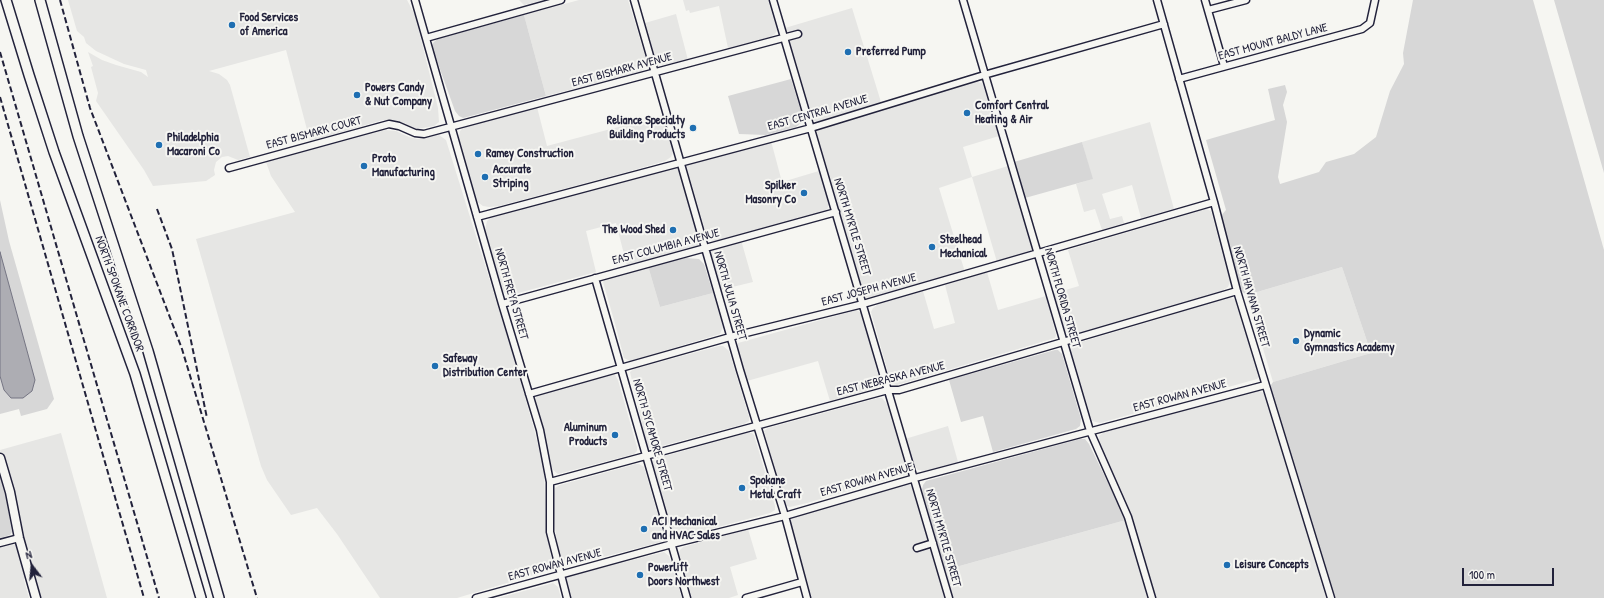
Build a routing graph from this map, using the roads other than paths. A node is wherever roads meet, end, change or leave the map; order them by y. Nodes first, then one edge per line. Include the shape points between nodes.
1 (6, 0) edge
2 (40, 0) edge
3 (415, 0) edge
4 (561, 0) edge
5 (634, 0) edge
6 (773, 0) edge
7 (963, 0) edge
8 (1157, 0) edge
9 (1205, 0) edge
10 (1246, 0) edge
11 (1375, 0) edge
12 (1208, 10) junction
13 (1164, 24) junction
14 (798, 34) dead end
15 (784, 37) junction
16 (426, 38) junction
17 (1224, 66) junction
18 (655, 73) junction
19 (984, 74) junction
20 (1179, 79) junction
21 (450, 127) junction
22 (811, 128) junction
23 (682, 162) junction
24 (229, 168) dead end
25 (1214, 202) junction
26 (836, 212) junction
27 (477, 217) junction
28 (706, 248) junction
29 (1038, 253) junction
30 (594, 278) junction
31 (1237, 291) junction
32 (502, 304) junction
33 (863, 304) junction
34 (730, 337) junction
35 (1064, 342) junction
36 (621, 369) junction
37 (1265, 385) junction
38 (888, 390) junction
39 (529, 394) junction
40 (757, 426) junction
41 (1090, 431) junction
42 (646, 456) junction
43 (0, 458) edge
44 (915, 478) junction
45 (550, 482) junction
46 (785, 516) junction
47 (19, 538) junction
48 (0, 543) edge
49 (933, 543) junction
50 (672, 544) junction
51 (917, 548) dead end
52 (560, 575) junction
53 (802, 582) junction
54 (36, 598) edge
55 (201, 598) edge
56 (218, 598) edge
57 (476, 598) edge
58 (567, 598) edge
59 (687, 598) edge
60 (746, 598) edge
61 (807, 598) edge
62 (949, 598) edge
63 (1152, 598) edge
64 (1331, 598) edge

1 - 55 highway, NORTH SPOKANE CORRIDOR via 54,152 135,374
2 - 56 highway, NORTH SPOKANE CORRIDOR via 78,136 148,351
3 - 16 street, NORTH FREYA STREET
4 - 16 street
5 - 18 street, NORTH JULIA STREET
6 - 15 street, NORTH MYRTLE STREET
7 - 19 street, NORTH FLORIDA STREET
8 - 13 street, NORTH HAVANA STREET
9 - 12 street
10 - 12 street
11 - 17 street, EAST MOUNT BALDY LANE via 1370,23 1362,29
12 - 17 street
13 - 19 street, EAST CENTRAL AVENUE
13 - 20 street, NORTH HAVANA STREET
14 - 15 street, EAST BISMARK AVENUE
15 - 18 street, EAST BISMARK AVENUE
15 - 22 street, NORTH MYRTLE STREET
16 - 21 street, NORTH FREYA STREET
17 - 20 street, EAST MOUNT BALDY LANE
18 - 21 street, EAST BISMARK AVENUE
18 - 23 street, NORTH JULIA STREET
19 - 22 street, EAST CENTRAL AVENUE
19 - 29 street, NORTH FLORIDA STREET
20 - 25 street, NORTH HAVANA STREET
21 - 24 street, EAST BISMARK COURT via 424,134 389,124
21 - 27 street, NORTH FREYA STREET
22 - 23 street, EAST CENTRAL AVENUE
22 - 26 street, NORTH MYRTLE STREET
23 - 27 street, EAST CENTRAL AVENUE
23 - 28 street, NORTH JULIA STREET
25 - 29 street, EAST JOSEPH AVENUE
25 - 31 street, NORTH HAVANA STREET
26 - 28 street, EAST COLUMBIA AVENUE
26 - 33 street, NORTH MYRTLE STREET
27 - 32 street, NORTH FREYA STREET
28 - 30 street, EAST COLUMBIA AVENUE
28 - 34 street, NORTH JULIA STREET
29 - 33 street, EAST JOSEPH AVENUE
29 - 35 street, NORTH FLORIDA STREET
30 - 32 street, EAST COLUMBIA AVENUE
30 - 36 street, NORTH SYCAMORE STREET
31 - 35 street, EAST NEBRASKA AVENUE
31 - 37 street, NORTH HAVANA STREET
32 - 39 street, NORTH FREYA STREET
33 - 34 street, EAST JOSEPH AVENUE
33 - 38 street, NORTH MYRTLE STREET
34 - 36 street, EAST JOSEPH AVENUE
34 - 40 street, NORTH JULIA STREET
35 - 38 street, EAST NEBRASKA AVENUE via 899,390
35 - 41 street, NORTH FLORIDA STREET
36 - 39 street, EAST JOSEPH AVENUE
36 - 42 street, NORTH SYCAMORE STREET
37 - 41 street, EAST ROWAN AVENUE
37 - 64 street, NORTH HAVANA STREET
38 - 40 street, EAST NEBRASKA AVENUE
38 - 44 street, NORTH MYRTLE STREET
39 - 45 street, NORTH FREYA STREET via 540,430
40 - 42 street, EAST NEBRASKA AVENUE
40 - 46 street, NORTH JULIA STREET
41 - 44 street, EAST ROWAN AVENUE
41 - 63 street, NORTH FLORIDA STREET via 1128,517
42 - 45 street, EAST NEBRASKA AVENUE
42 - 50 street, NORTH SYCAMORE STREET
43 - 47 main road
44 - 46 street, EAST ROWAN AVENUE
44 - 49 street, NORTH MYRTLE STREET
45 - 52 street, NORTH FREYA STREET via 550,532
46 - 50 street, EAST ROWAN AVENUE
46 - 53 street, NORTH JULIA STREET
47 - 48 street
47 - 54 main road
49 - 51 street
49 - 62 street, NORTH MYRTLE STREET
50 - 52 street, EAST ROWAN AVENUE
50 - 59 street, NORTH SYCAMORE STREET
52 - 57 street, EAST ROWAN AVENUE
52 - 58 street, NORTH FREYA STREET
53 - 60 street
53 - 61 street, NORTH JULIA STREET

